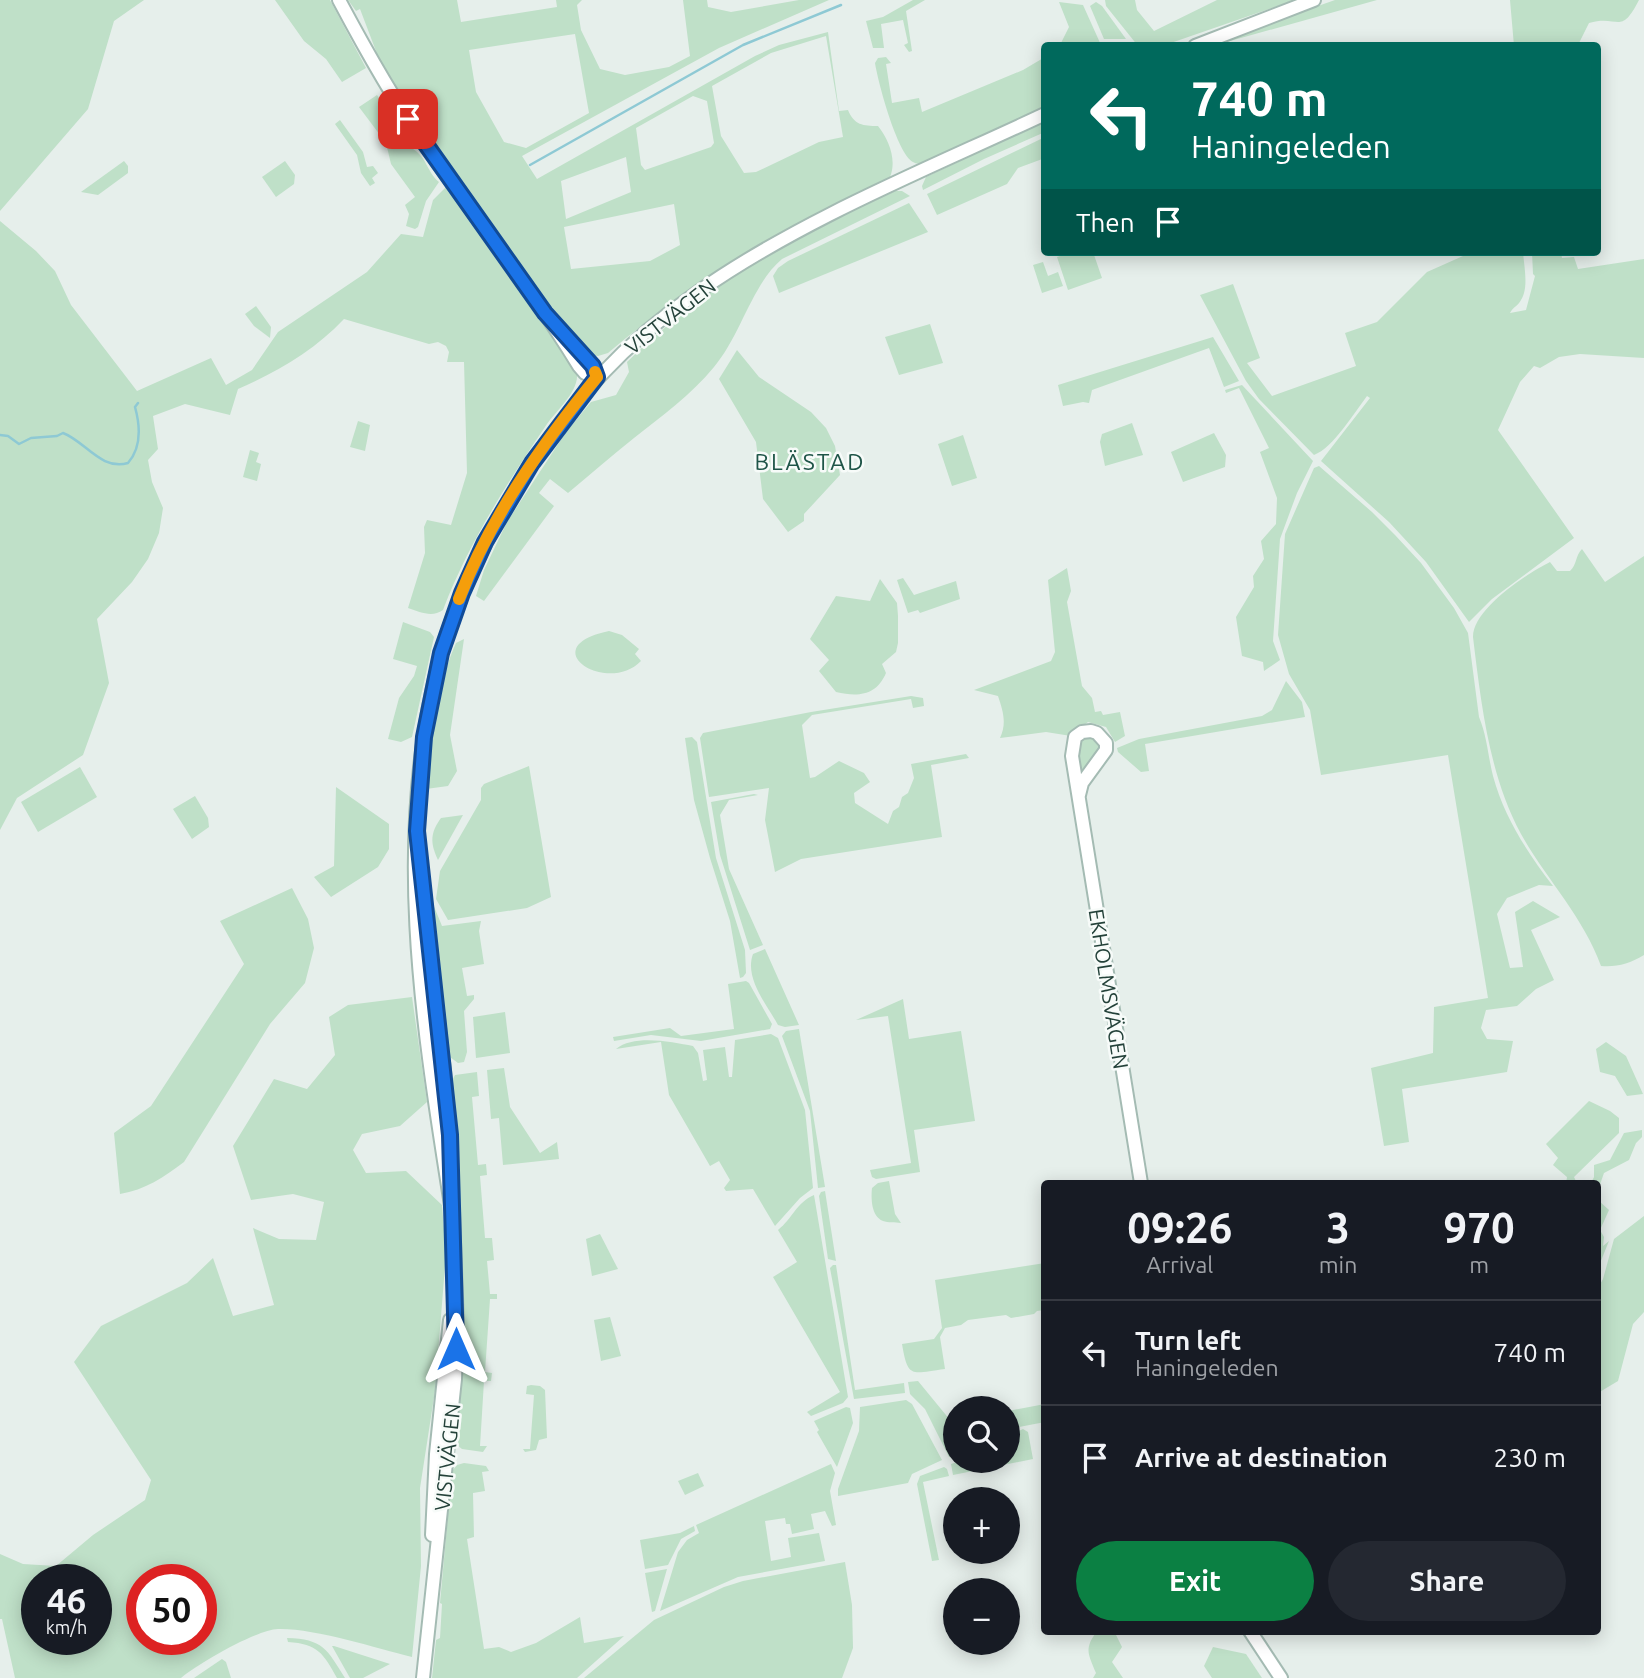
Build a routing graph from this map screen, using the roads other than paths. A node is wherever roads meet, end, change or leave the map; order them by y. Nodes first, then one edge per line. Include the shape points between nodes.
1 (339, 0) edge
2 (1314, 0) edge
3 (1205, 42) edge
4 (1041, 116) edge
5 (597, 377) junction
6 (1079, 795) junction
7 (1141, 1180) edge
8 (1253, 1635) edge
9 (423, 1678) edge
10 (1281, 1678) edge

1 - 5 main road via 421,139 579,366
2 - 3 main road
4 - 5 main road, VISTVÄGEN via 758,253 668,313
5 - 9 main road, VISTVÄGEN via 532,463 473,567 456,609 428,710 417,831 445,1083 455,1279 435,1467 432,1592
6 - 6 main road, EKHOLMSVÄGEN via 1082,783 1106,750 1106,743 1091,731 1079,734 1073,743
6 - 7 main road, EKHOLMSVÄGEN
8 - 10 main road

